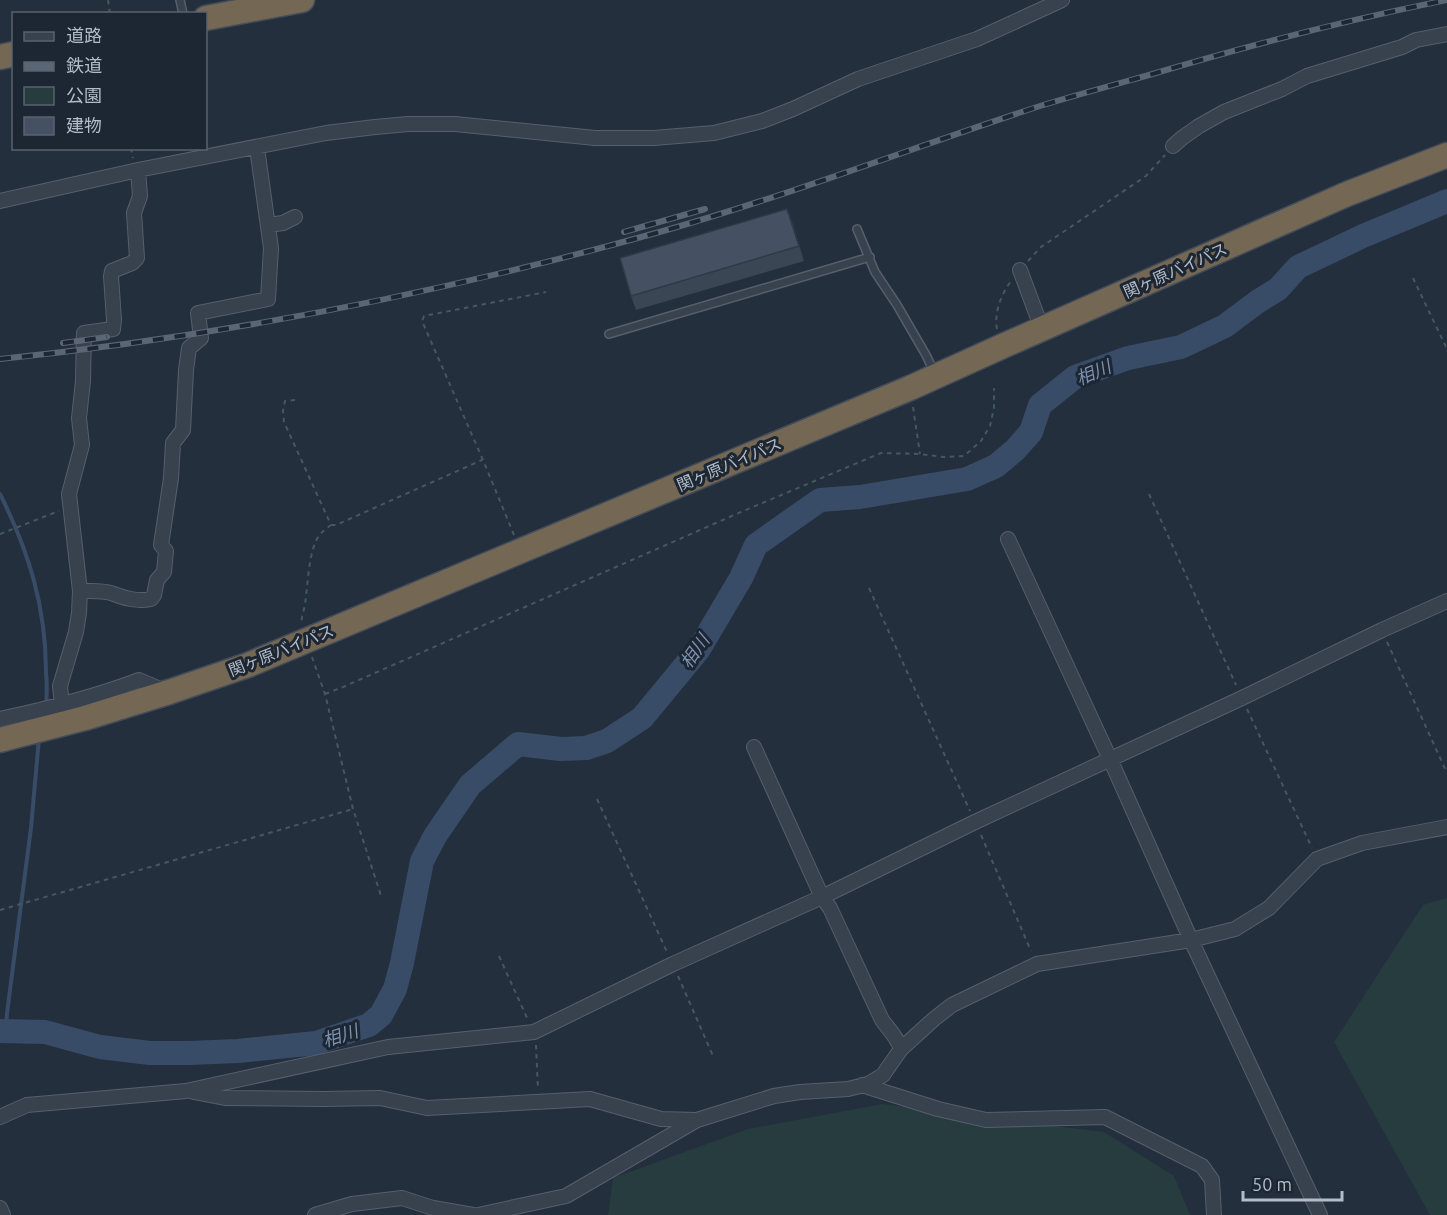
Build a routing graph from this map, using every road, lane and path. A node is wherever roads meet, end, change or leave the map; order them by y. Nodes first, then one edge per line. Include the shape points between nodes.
1 (302, 0) edge
2 (1062, 0) edge
3 (207, 18) edge
4 (1447, 34) edge
5 (1173, 146) joint
6 (257, 148) junction
7 (1447, 155) edge
8 (138, 170) junction
9 (0, 201) edge
10 (295, 217) dead end
11 (268, 225) junction
12 (857, 229) dead end
13 (870, 257) junction
14 (1020, 270) junction
15 (1413, 278) dead end
16 (546, 292) dead end
17 (1042, 329) junction
18 (997, 332) dead end
19 (609, 334) dead end
20 (1447, 349) edge
21 (936, 376) junction
22 (910, 388) junction
23 (994, 388) dead end
24 (295, 400) dead end
25 (920, 454) junction
26 (483, 460) junction
27 (1149, 494) dead end
28 (70, 507) junction
29 (331, 525) junction
30 (0, 534) edge
31 (1008, 539) dead end
32 (521, 551) junction
33 (869, 588) dead end
34 (80, 591) junction
35 (1447, 601) edge
36 (1382, 630) junction
37 (307, 640) junction
38 (169, 692) junction
39 (324, 694) junction
40 (1242, 698) junction
41 (62, 705) junction
42 (0, 719) edge
43 (0, 740) edge
44 (754, 747) dead end
45 (1110, 759) junction
46 (1447, 773) edge
47 (597, 799) dead end
48 (353, 809) junction
49 (975, 822) junction
50 (1447, 827) edge
51 (1317, 859) junction
52 (822, 897) junction
53 (382, 899) dead end
54 (0, 910) edge
55 (1191, 940) junction
56 (673, 964) junction
57 (1037, 964) junction
58 (901, 1049) junction
59 (713, 1056) dead end
60 (862, 1085) junction
61 (186, 1091) junction
62 (0, 1117) edge
63 (697, 1120) junction
64 (0, 1208) edge
65 (3, 1215) edge
66 (315, 1215) edge
67 (473, 1215) edge
68 (478, 1215) edge
69 (1214, 1215) edge
70 (1320, 1215) edge

1 - 3 highway
2 - 6 street via 977,39 863,78 762,121 714,133 595,138 455,124 408,124 326,133
4 - 5 street via 1416,40 1307,76 1224,112
5 - 14 path via 1146,176 1041,247
6 - 8 street
6 - 11 street
7 - 17 highway, 関ヶ原バイパス via 1347,194
8 - 9 street
8 - 28 street via 140,196 134,213 137,258 112,271 113,329 84,333 79,418 82,445 69,494
10 - 11 street
11 - 34 street via 271,248 267,299 198,313 201,338 189,348 183,430 173,443 161,545 166,551 164,572 157,580 154,595 146,600
12 - 13 lane
13 - 19 lane
13 - 21 lane
14 - 17 street
14 - 18 path via 1001,296 995,319
15 - 20 path
16 - 26 path via 424,316 422,321
17 - 21 highway, 関ヶ原バイパス
21 - 22 highway, 関ヶ原バイパス
22 - 25 path
22 - 32 highway, 関ヶ原バイパス
23 - 25 path via 990,426 981,441 964,456
24 - 29 path via 285,401 285,423
25 - 39 path via 881,453
26 - 29 path
26 - 32 path
27 - 40 path
28 - 30 path
28 - 34 street
29 - 37 path via 321,532 312,554 301,619
31 - 45 street
32 - 37 highway, 関ヶ原バイパス
33 - 49 path
34 - 41 street via 76,632 60,686
35 - 36 street
36 - 40 street
36 - 46 path
37 - 38 highway, 関ヶ原バイパス
37 - 39 path
38 - 41 street via 139,680
38 - 43 highway, 関ヶ原バイパス
39 - 48 path
40 - 45 street
40 - 51 path
41 - 42 street
44 - 52 street
45 - 49 street
45 - 55 street
47 - 56 path
48 - 53 path
48 - 54 path
49 - 52 street
49 - 57 path
50 - 51 street via 1362,843
51 - 55 street via 1269,908 1235,929
52 - 56 street
52 - 58 street via 886,1028 897,1037
55 - 57 street
55 - 70 street
56 - 59 path
56 - 61 street via 534,1032 388,1047
57 - 58 street via 952,1005
58 - 60 street via 883,1075
60 - 63 street via 774,1096
60 - 69 street via 986,1120 1105,1117 1202,1166 1212,1180
61 - 62 street via 27,1105
61 - 63 street via 225,1098 380,1098 427,1108 590,1099 661,1119
63 - 68 street via 566,1196
64 - 65 street
66 - 67 street via 352,1204 402,1198

